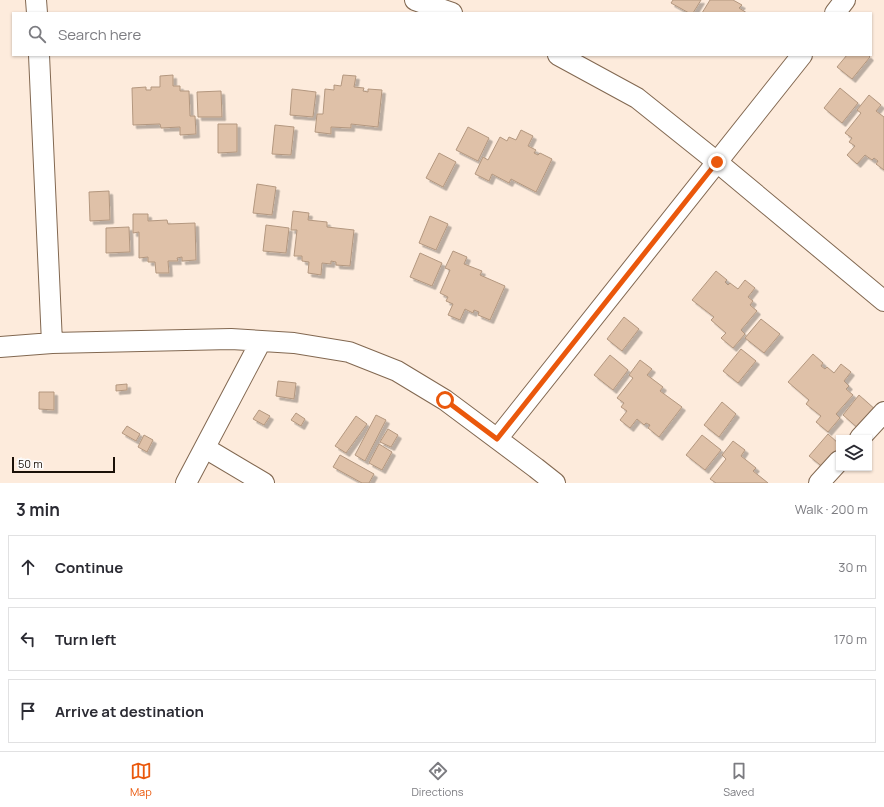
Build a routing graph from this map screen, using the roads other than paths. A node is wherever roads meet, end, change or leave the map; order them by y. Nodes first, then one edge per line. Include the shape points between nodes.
1 (36, 0) edge
2 (415, 0) edge
3 (845, 0) edge
4 (37, 12) edge
5 (449, 12) edge
6 (836, 12) edge
7 (39, 56) edge
8 (560, 56) edge
9 (801, 56) edge
10 (717, 162) junction
11 (884, 301) edge
12 (261, 341) junction
13 (52, 343) junction
14 (0, 347) edge
15 (884, 412) edge
16 (863, 435) edge
17 (497, 439) junction
18 (205, 448) junction
19 (836, 464) edge
20 (186, 483) edge
21 (264, 483) edge
22 (555, 483) edge
23 (819, 483) edge

1 - 4 street
2 - 5 street
3 - 6 street
7 - 13 street
8 - 10 street via 637,98
9 - 10 street
10 - 11 street
10 - 17 street
12 - 13 street via 231,339
12 - 17 street via 294,343 349,352 397,371 445,400
12 - 18 street
13 - 14 street
15 - 16 street
17 - 22 street
18 - 20 street
18 - 21 street
19 - 23 street

